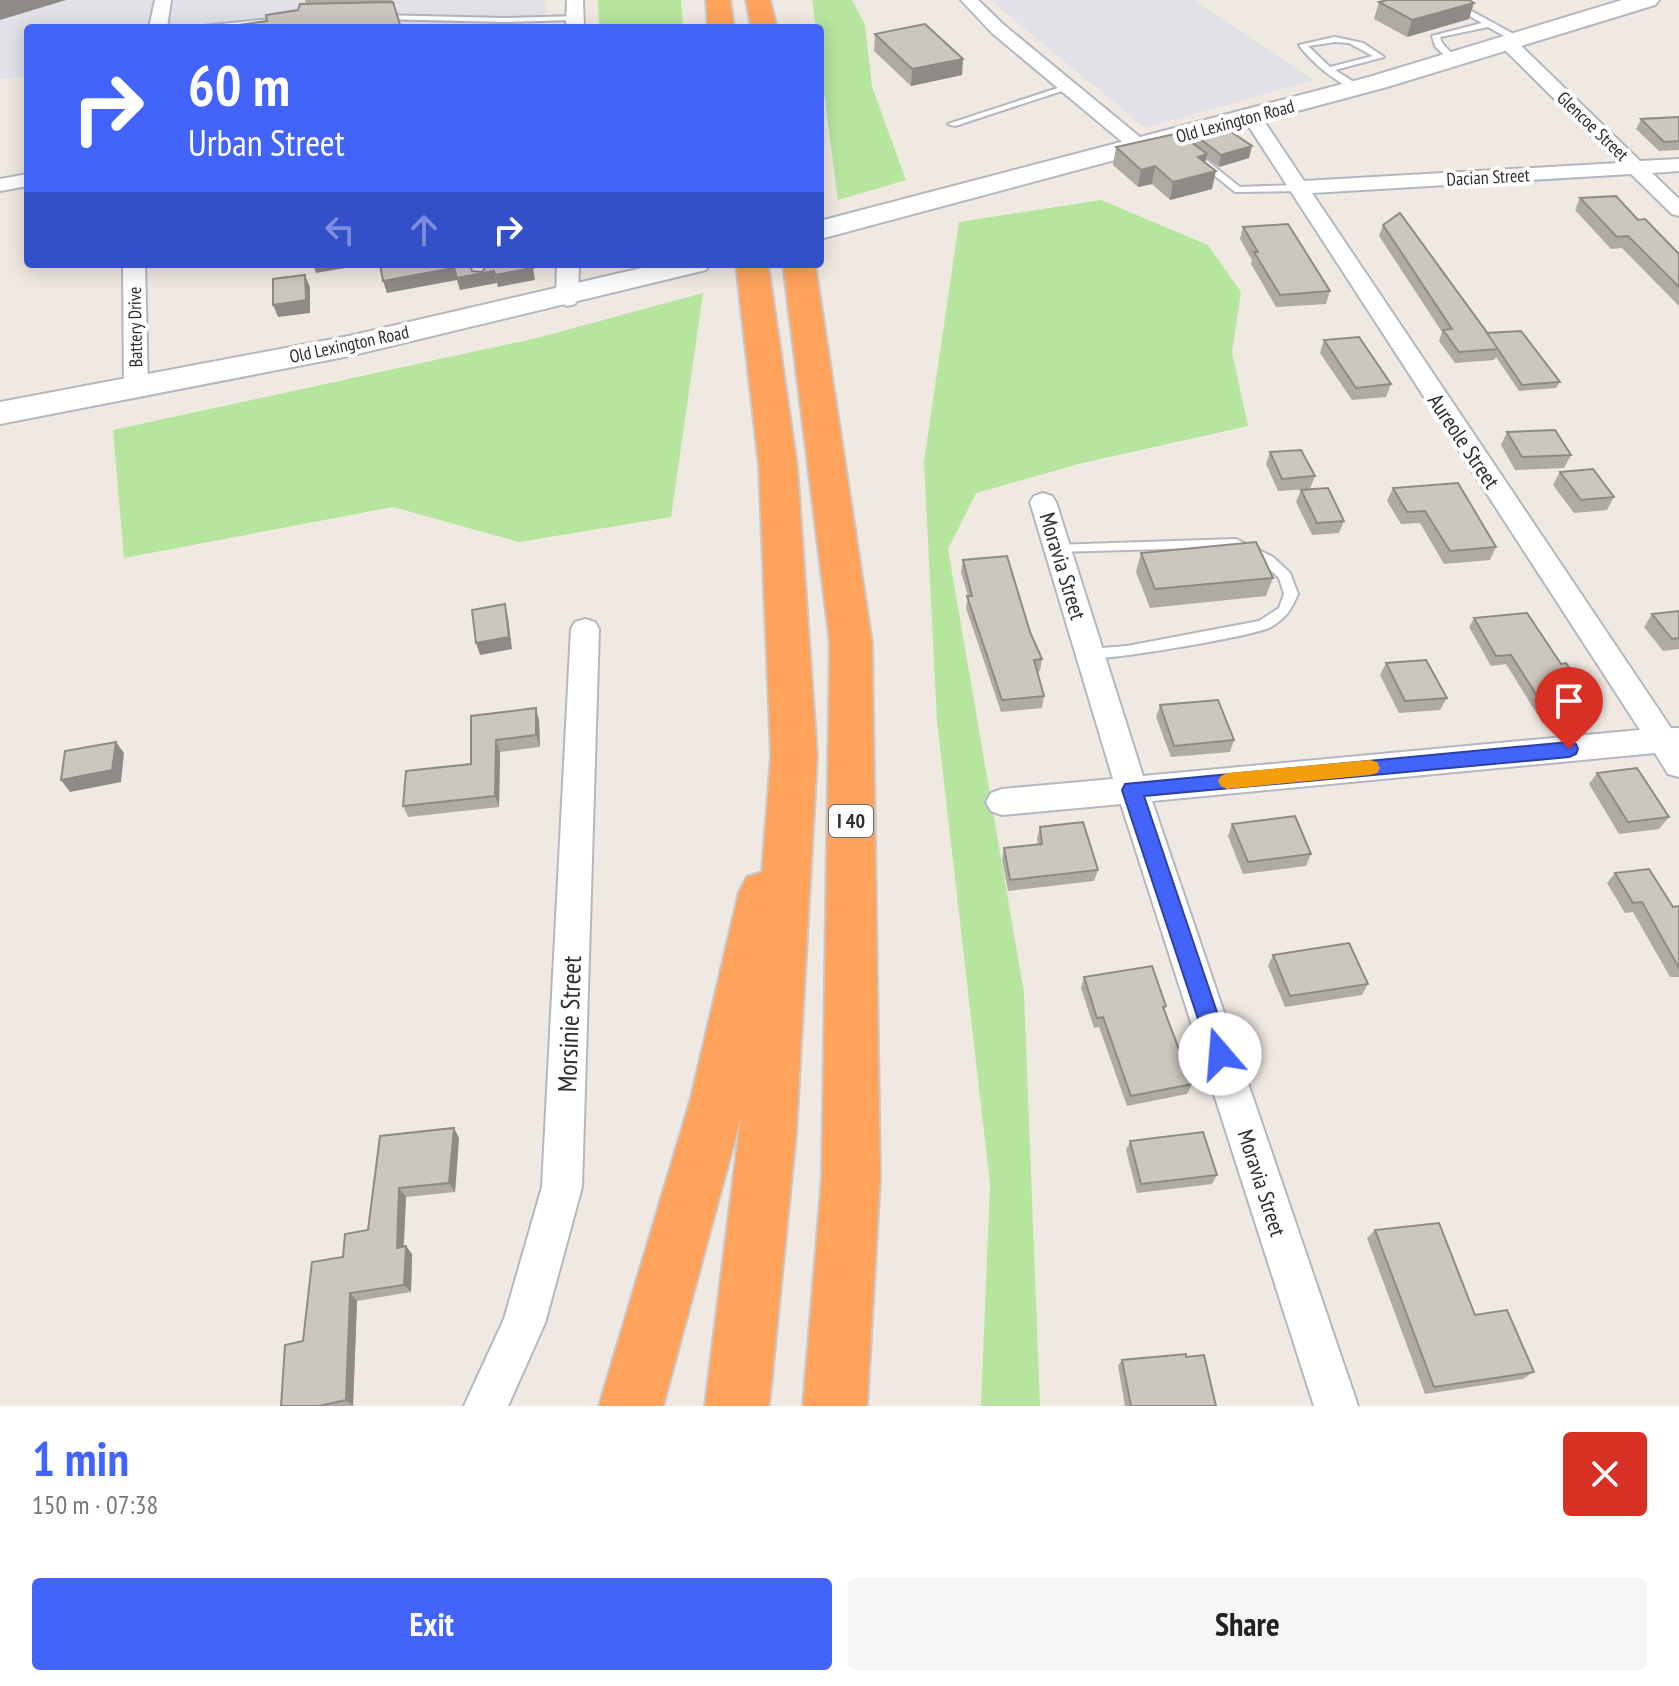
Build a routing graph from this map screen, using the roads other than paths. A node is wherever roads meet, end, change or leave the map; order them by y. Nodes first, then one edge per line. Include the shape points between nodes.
1 (163, 0) edge
2 (718, 0) edge
3 (758, 0) edge
4 (770, 0) edge
5 (969, 0) edge
6 (1647, 0) edge
7 (1464, 9) edge
8 (575, 15) edge
9 (362, 17) edge
10 (288, 20) edge
11 (159, 24) edge
12 (246, 24) edge
13 (721, 24) edge
14 (763, 24) edge
15 (770, 24) edge
16 (1489, 24) junction
17 (1513, 41) junction
18 (1453, 59) junction
19 (1330, 69) junction
20 (1070, 87) junction
21 (1357, 88) junction
22 (1251, 116) junction
23 (952, 124) dead end
24 (1139, 146) junction
25 (1193, 155) edge
26 (1679, 165) edge
27 (1636, 168) junction
28 (24, 181) edge
29 (0, 185) edge
30 (1296, 188) junction
31 (1679, 210) edge
32 (824, 229) edge
33 (134, 268) edge
34 (568, 268) edge
35 (680, 268) edge
36 (753, 268) edge
37 (800, 268) edge
38 (567, 299) junction
39 (136, 389) junction
40 (0, 413) edge
41 (1043, 502) dead end
42 (1057, 548) junction
43 (585, 629) dead end
44 (1090, 654) junction
45 (1674, 748) edge
46 (794, 756) junction
47 (1132, 790) junction
48 (1002, 802) dead end
49 (837, 1397) edge
50 (486, 1406) edge
51 (631, 1406) edge
52 (737, 1406) edge
53 (1336, 1406) edge

1 - 11 street
2 - 13 highway
3 - 14 highway
4 - 15 highway
5 - 20 street
6 - 17 main road, Old Lexington Road
7 - 16 lane
8 - 9 lane via 504,20
10 - 12 lane
16 - 17 lane
16 - 18 lane via 1436,36
17 - 18 main road, Old Lexington Road
17 - 27 street, Glencoe Street
18 - 21 main road, Old Lexington Road
19 - 19 lane via 1310,57 1303,45 1352,39 1380,57
19 - 21 lane
20 - 23 lane
20 - 24 street
21 - 22 main road, Old Lexington Road
22 - 24 main road, Old Lexington Road via 1176,142
22 - 30 street, Aureole Street
24 - 32 main road, Old Lexington Road
25 - 30 lane via 1238,190
26 - 27 street, Dacian Street
27 - 30 street, Dacian Street
27 - 31 street, Glencoe Street
28 - 29 street
30 - 45 street, Aureole Street
33 - 39 street, Battery Drive
34 - 38 street
35 - 38 main road, Old Lexington Road
36 - 46 highway via 778,466
37 - 49 highway, I 40 via 851,643 851,1178
38 - 39 main road, Old Lexington Road
39 - 40 main road, Old Lexington Road
41 - 42 street, Moravia Street
42 - 44 street, Moravia Street
42 - 44 lane via 1236,543 1268,560 1285,576 1291,594 1284,611 1263,625
43 - 50 street, Morsinie Street via 562,1187 524,1323
44 - 47 street, Moravia Street
45 - 47 street
46 - 51 highway via 719,1098
46 - 52 highway via 768,1134
47 - 48 street
47 - 53 street, Moravia Street

